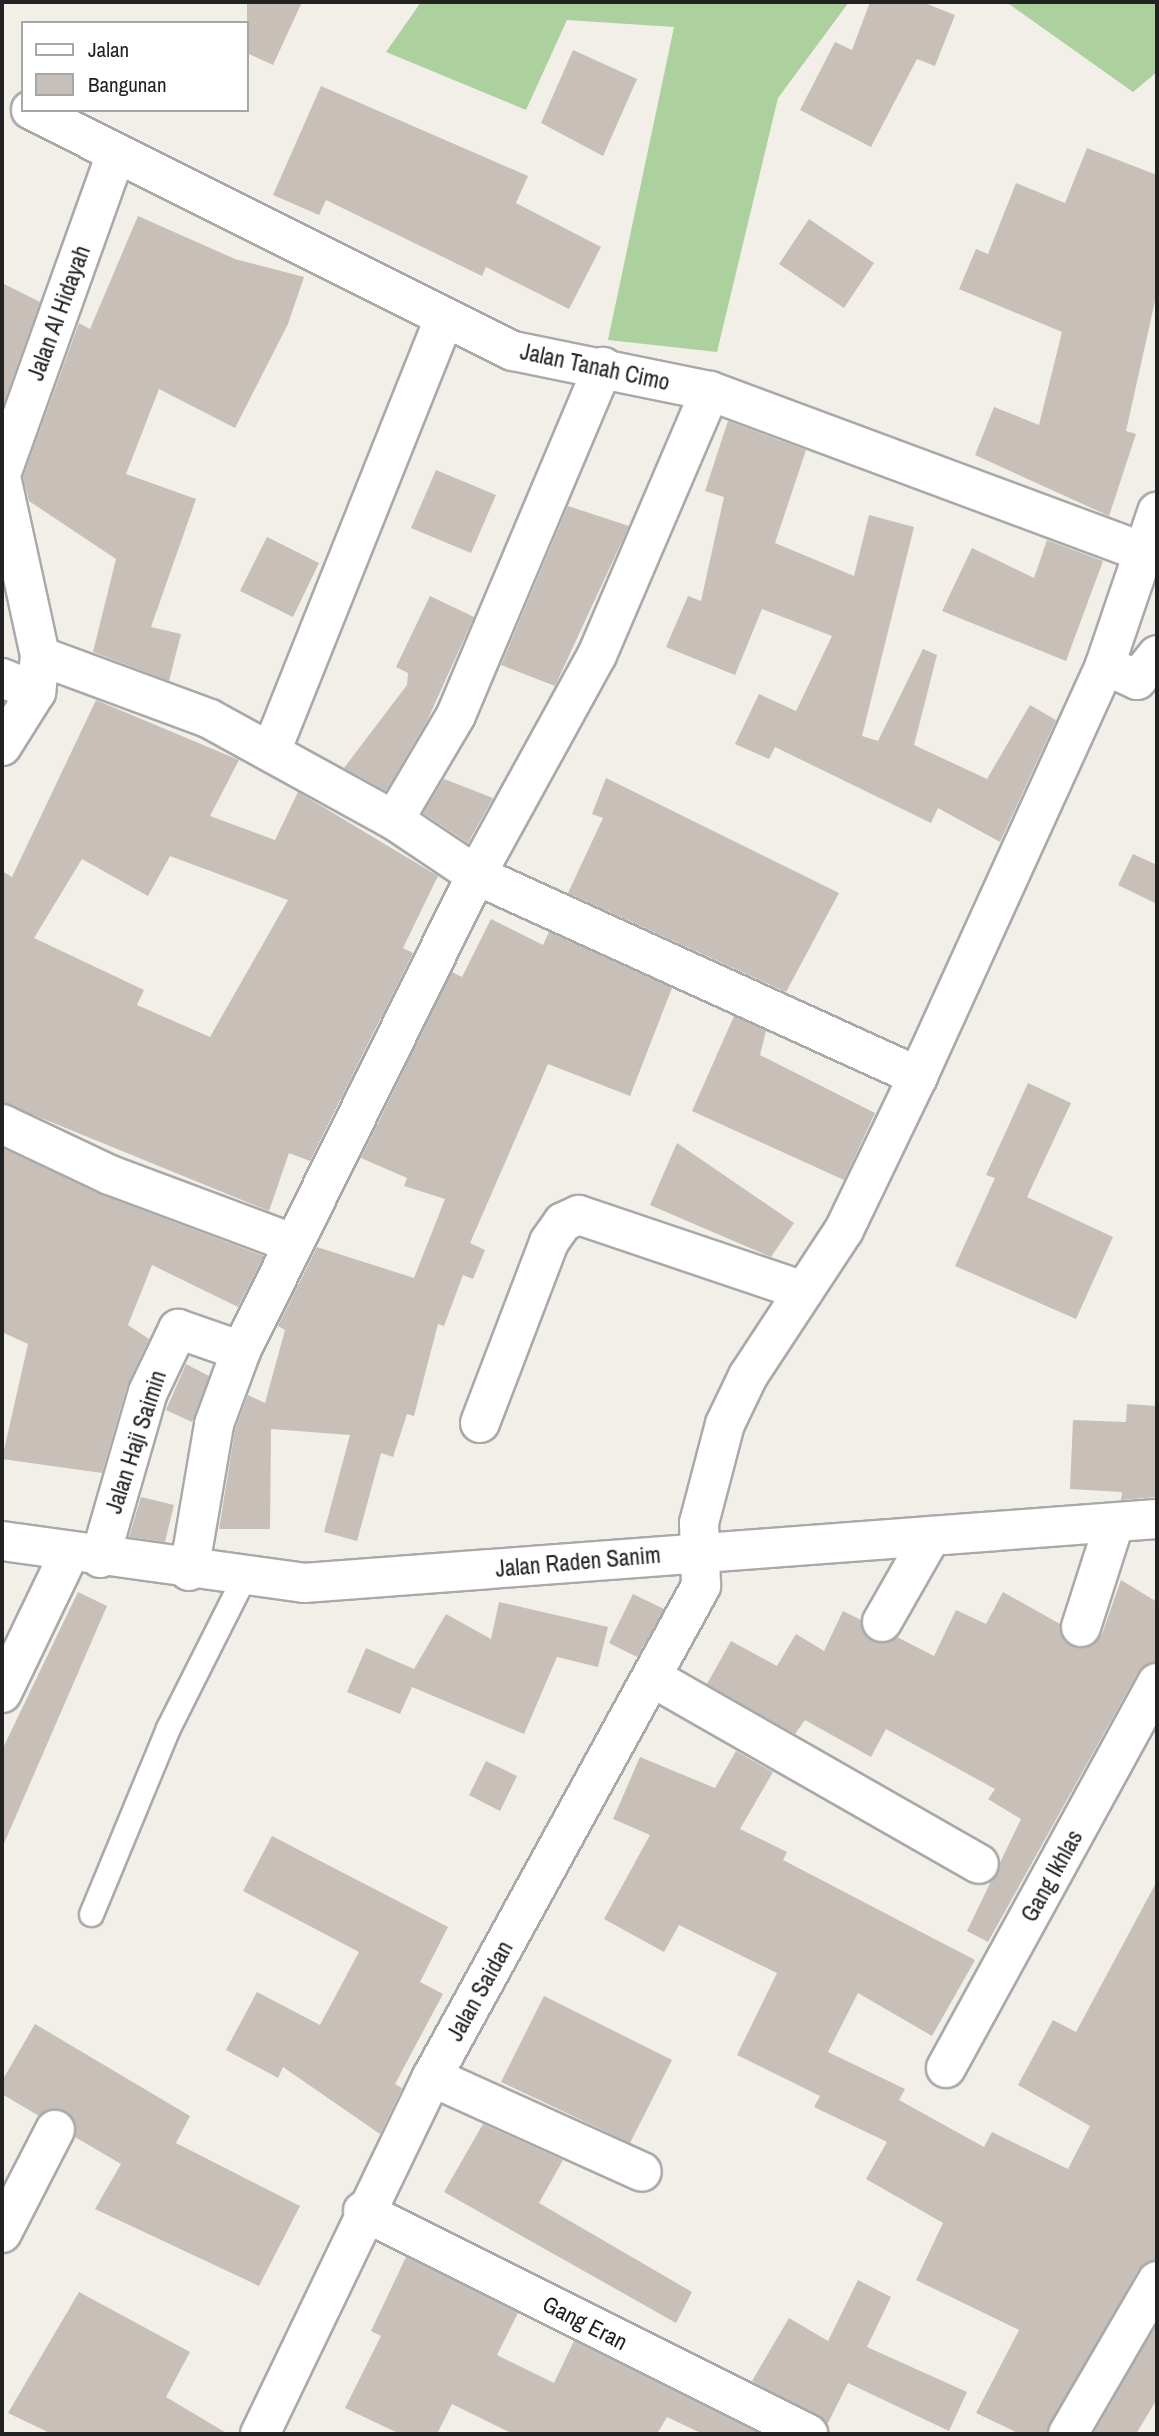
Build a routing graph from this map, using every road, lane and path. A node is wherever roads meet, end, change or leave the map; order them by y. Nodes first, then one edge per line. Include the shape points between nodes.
1 (2, 95) edge
2 (21, 105) edge
3 (35, 112) edge
4 (116, 154) junction
5 (444, 319) junction
6 (603, 366) junction
7 (710, 391) junction
8 (2, 472) edge
9 (2, 481) edge
10 (1157, 512) edge
11 (1145, 579) edge
12 (1157, 655) edge
13 (1105, 665) junction
14 (38, 674) junction
15 (2, 678) edge
16 (2, 746) edge
17 (272, 749) junction
18 (394, 820) junction
19 (476, 875) junction
20 (918, 1076) junction
21 (2, 1124) edge
22 (289, 1242) junction
23 (803, 1291) junction
24 (241, 1351) junction
25 (480, 1423) dead end
26 (1157, 1519) edge
27 (1114, 1524) junction
28 (931, 1536) junction
29 (2, 1541) edge
30 (699, 1552) junction
31 (85, 1555) junction
32 (189, 1571) junction
33 (243, 1579) junction
34 (881, 1622) dead end
35 (1081, 1627) dead end
36 (653, 1678) junction
37 (1157, 1683) edge
38 (2, 1693) edge
39 (979, 1864) dead end
40 (91, 1914) dead end
41 (946, 2068) dead end
42 (432, 2077) junction
43 (55, 2130) dead end
44 (642, 2172) dead end
45 (363, 2211) junction
46 (2, 2234) edge
47 (1157, 2281) edge
48 (260, 2434) edge
49 (808, 2434) edge
50 (1068, 2434) edge

1 - 2 street
3 - 4 street, Jalan Tanah Cimo
4 - 5 street, Jalan Tanah Cimo
4 - 8 street, Jalan Al Hidayah
5 - 6 street, Jalan Tanah Cimo via 513,351
5 - 17 street
6 - 7 street, Jalan Tanah Cimo
6 - 18 street via 456,715
7 - 11 street, Jalan Tanah Cimo
7 - 19 street via 597,655
9 - 14 street
10 - 11 street, Jalan Saidan
11 - 13 street, Jalan Saidan
12 - 13 street via 1137,680
13 - 20 street, Jalan Saidan
14 - 15 street
14 - 16 street
14 - 17 street via 127,683
17 - 18 street
18 - 19 street
19 - 20 street
19 - 22 street
20 - 23 street, Jalan Saidan via 844,1230
21 - 22 street via 110,1175
22 - 24 street
23 - 25 street via 579,1215 563,1222 549,1242
23 - 30 street, Jalan Saidan via 725,1424 706,1478
24 - 31 street, Jalan Haji Saimin via 178,1329 148,1392
24 - 32 street via 214,1424
26 - 27 street, Jalan Raden Sanim
27 - 28 street, Jalan Raden Sanim
27 - 35 street
28 - 30 street, Jalan Raden Sanim
28 - 34 street
29 - 31 street, Jalan Raden Sanim
30 - 33 street, Jalan Raden Sanim via 304,1583
30 - 36 street, Jalan Saidan via 701,1586
31 - 32 street, Jalan Raden Sanim
31 - 38 street, Jalan Haji Saimin
32 - 33 street, Jalan Raden Sanim
33 - 40 lane via 168,1728
36 - 39 street
36 - 42 street, Jalan Saidan
37 - 41 street, Gang Ikhlas
42 - 44 street
42 - 45 street, Jalan Saidan
43 - 46 street
45 - 48 street, Jalan Saidan
45 - 49 street, Gang Eran
47 - 50 street

